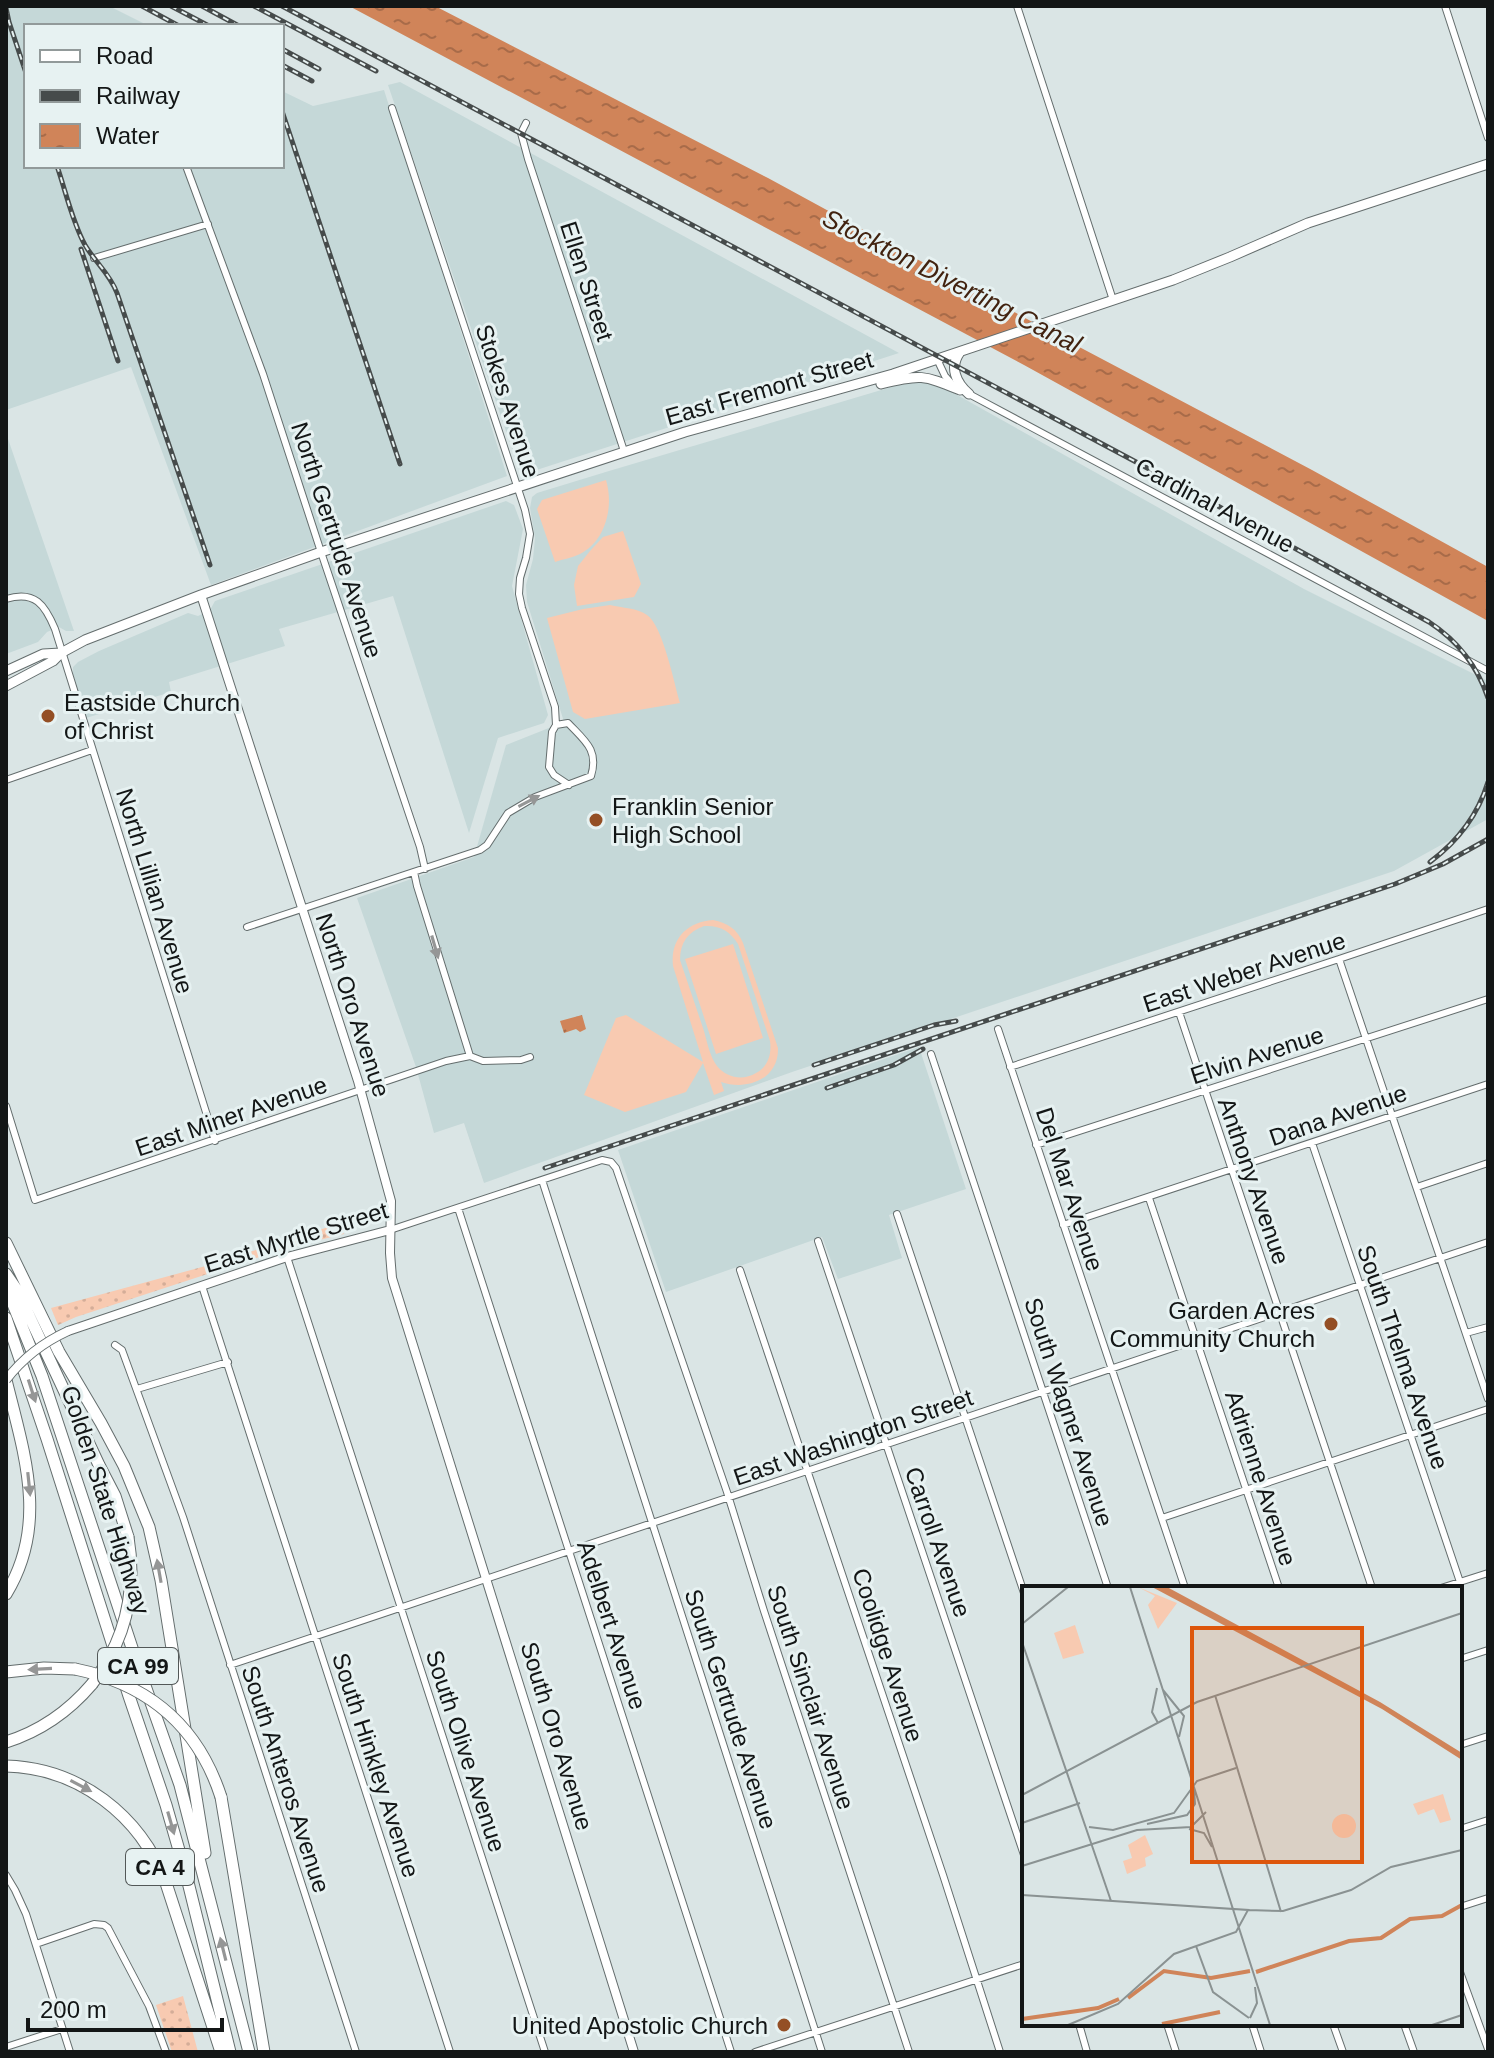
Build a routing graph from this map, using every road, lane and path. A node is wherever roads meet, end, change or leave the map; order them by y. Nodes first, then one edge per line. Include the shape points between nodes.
1 (1017, 6) edge
2 (1445, 6) edge
3 (392, 108) dead end
4 (526, 123) dead end
5 (1488, 138) edge
6 (1488, 164) edge
7 (187, 168) edge
8 (208, 224) junction
9 (94, 258) dead end
10 (1113, 300) junction
11 (965, 350) junction
12 (937, 359) junction
13 (834, 392) junction
14 (965, 392) junction
15 (624, 451) junction
16 (517, 488) junction
17 (321, 552) junction
18 (201, 595) junction
19 (6, 599) edge
20 (61, 653) junction
21 (6, 671) edge
22 (1488, 671) edge
23 (6, 686) edge
24 (555, 707) junction
25 (568, 723) junction
26 (556, 725) junction
27 (92, 750) junction
28 (6, 780) edge
29 (569, 785) junction
30 (425, 869) junction
31 (414, 872) junction
32 (302, 908) junction
33 (1488, 909) edge
34 (247, 927) dead end
35 (1339, 959) junction
36 (1488, 999) edge
37 (1179, 1012) junction
38 (998, 1029) dead end
39 (1366, 1039) junction
40 (931, 1054) dead end
41 (470, 1056) junction
42 (530, 1057) dead end
43 (1010, 1067) junction
44 (1488, 1084) edge
45 (1205, 1090) junction
46 (361, 1091) junction
47 (6, 1106) edge
48 (1393, 1116) junction
49 (215, 1141) junction
50 (1312, 1143) junction
51 (1036, 1145) junction
52 (611, 1162) joint
53 (1488, 1163) edge
54 (1232, 1170) junction
55 (542, 1180) junction
56 (1417, 1187) junction
57 (1149, 1198) junction
58 (458, 1208) junction
59 (897, 1214) dead end
60 (1063, 1225) junction
61 (390, 1230) junction
62 (818, 1241) dead end
63 (1488, 1242) edge
64 (6, 1243) edge
65 (287, 1257) junction
66 (1441, 1258) junction
67 (740, 1270) dead end
68 (6, 1274) edge
69 (1361, 1285) junction
70 (202, 1286) junction
71 (6, 1287) edge
72 (1280, 1313) junction
73 (6, 1318) edge
74 (1488, 1327) edge
75 (1466, 1333) junction
76 (1196, 1341) junction
77 (115, 1345) dead end
78 (228, 1362) junction
79 (1111, 1369) junction
80 (6, 1380) edge
81 (137, 1389) junction
82 (1044, 1392) junction
83 (1488, 1399) edge
84 (1488, 1409) edge
85 (965, 1419) junction
86 (440, 1432) joint
87 (1410, 1435) junction
88 (887, 1445) junction
89 (1330, 1462) junction
90 (807, 1472) junction
91 (1246, 1490) junction
92 (728, 1498) junction
93 (1162, 1518) junction
94 (652, 1524) junction
95 (570, 1552) junction
96 (1488, 1573) edge
97 (487, 1579) junction
98 (1460, 1582) junction
99 (1107, 1586) edge
100 (1184, 1586) edge
101 (1278, 1586) edge
102 (1371, 1586) edge
103 (1447, 1586) edge
104 (1022, 1587) edge
105 (6, 1594) edge
106 (401, 1608) junction
107 (315, 1637) junction
108 (1488, 1650) edge
109 (1462, 1658) edge
110 (230, 1665) junction
111 (6, 1672) edge
112 (1488, 1736) edge
113 (6, 1742) edge
114 (1462, 1744) edge
115 (6, 1766) edge
116 (1488, 1820) edge
117 (1462, 1828) edge
118 (1022, 1849) edge
119 (203, 1869) junction
120 (6, 1875) edge
121 (1488, 1898) edge
122 (1462, 1906) edge
123 (36, 1944) junction
124 (1022, 1965) edge
125 (1462, 1978) edge
126 (976, 1980) junction
127 (894, 2006) junction
128 (1080, 2026) edge
129 (1168, 2026) edge
130 (1253, 2026) edge
131 (1334, 2026) edge
132 (1405, 2026) edge
133 (62, 2029) junction
134 (815, 2032) junction
135 (6, 2047) edge
136 (1488, 2049) edge
137 (70, 2052) edge
138 (166, 2052) edge
139 (221, 2052) edge
140 (230, 2052) edge
141 (249, 2052) edge
142 (264, 2052) edge
143 (356, 2052) edge
144 (450, 2052) edge
145 (545, 2052) edge
146 (634, 2052) edge
147 (731, 2052) edge
148 (755, 2052) edge
149 (822, 2052) edge
150 (909, 2052) edge
151 (1000, 2052) edge
152 (1087, 2052) edge
153 (1176, 2052) edge
154 (1261, 2052) edge
155 (1343, 2052) edge
156 (1414, 2052) edge

1 - 10 street
2 - 5 street
3 - 16 street, Stokes Avenue
4 - 15 street, Ellen Street via 521,133 528,159
6 - 10 main road, East Fremont Street via 1308,223
7 - 8 street, North Gertrude Avenue
8 - 9 street
8 - 17 street, North Gertrude Avenue
10 - 11 main road, East Fremont Street
11 - 12 main road, East Fremont Street
11 - 14 main road via 954,363
12 - 13 main road, East Fremont Street
12 - 14 street, Cardinal Avenue via 947,380
13 - 14 main road via 918,376
13 - 15 main road, East Fremont Street
14 - 22 street, Cardinal Avenue
15 - 16 main road, East Fremont Street
16 - 17 main road, East Fremont Street
16 - 24 street, Stokes Avenue via 530,534 519,594
17 - 18 main road, East Fremont Street
17 - 30 street, North Gertrude Avenue
18 - 20 main road, East Fremont Street
18 - 32 street, North Oro Avenue
19 - 20 street, North Lillian Avenue via 24,596 43,606
20 - 21 main road, East Fremont Street via 43,654
20 - 23 main road, East Fremont Street
20 - 27 street, North Lillian Avenue
24 - 25 street, Stokes Avenue
24 - 26 street, Stokes Avenue
25 - 26 street
25 - 29 street, Stokes Avenue via 594,751 595,762 591,776
26 - 29 street, Stokes Avenue via 549,767
27 - 28 street
27 - 49 street, North Lillian Avenue
30 -> 29 street, Stokes Avenue via 484,848 508,813
30 - 31 street, Stokes Avenue
31 - 32 street, Stokes Avenue
31 -> 41 street
32 - 34 street, Stokes Avenue
32 - 46 street, North Oro Avenue
33 - 35 street, East Weber Avenue
35 - 37 street, East Weber Avenue
35 - 39 street
36 - 39 street, Elvin Avenue
37 - 43 street, East Weber Avenue
37 - 45 street, Anthony Avenue
38 - 43 street, Del Mar Avenue
39 - 45 street, Elvin Avenue
39 - 48 street
40 - 82 street, South Wagner Avenue
41 - 42 street, East Miner Avenue via 483,1061
41 - 46 street, East Miner Avenue
43 - 51 street, Del Mar Avenue
44 - 48 street, Dana Avenue
45 - 51 street, Elvin Avenue
45 - 54 street, Anthony Avenue
46 - 49 street, East Miner Avenue
46 - 61 street, North Oro Avenue via 391,1201
47 - 49 street, East Miner Avenue via 35,1200
48 - 50 street, Dana Avenue
48 - 56 street
50 - 54 street, Dana Avenue
50 - 69 street, South Thelma Avenue
51 - 60 street, Del Mar Avenue
52 - 55 street, East Myrtle Street via 602,1160
52 - 92 street, South Sinclair Avenue
53 - 56 street
54 - 57 street, Dana Avenue
54 - 72 street, Anthony Avenue
55 - 58 street, East Myrtle Street
55 - 94 street, South Gertrude Avenue
56 - 66 street
57 - 60 street, Dana Avenue
57 - 76 street, Adrienne Avenue
58 - 61 street, East Myrtle Street
58 - 95 street, Adelbert Avenue
59 - 85 street
60 - 79 street, Del Mar Avenue
61 - 65 street, East Myrtle Street
61 - 86 street, North Oro Avenue via 392,1278
62 - 88 street, Carroll Avenue
63 - 66 street, East Washington Street
119 -> 64 highway via 207,1861 149,1527 124,1466 59,1352
65 - 70 street, East Myrtle Street
65 - 106 street, South Olive Avenue
66 - 69 street, East Washington Street
66 - 75 street
67 - 90 street, Coolidge Avenue
68 - 113 highway, bridge via 115,1496 128,1537 132,1576 127,1614 114,1651 92,1684 39,1729
69 - 72 street, East Washington Street
69 - 87 street, South Thelma Avenue
70 - 78 street, South Hinkley Avenue
70 - 80 street, East Myrtle Street, bridge via 68,1331 24,1360
71 - 119 highway, Golden State Highway / CA 99 via 47,1391 180,1785
72 - 76 street, East Washington Street
72 - 89 street, Anthony Avenue
73 -> 140 highway, Golden State Highway / CA 99 via 166,1805
74 - 75 street
75 - 83 street
76 - 79 street, East Washington Street
76 - 91 street, Adrienne Avenue
77 - 81 street, South Anteros Avenue via 122,1350
78 - 81 street
78 - 107 street, South Hinkley Avenue
79 - 82 street, East Washington Street
79 - 93 street, Del Mar Avenue
80 -> 105 highway via 31,1498 25,1547
81 - 110 street, South Anteros Avenue
82 - 85 street, East Washington Street
82 - 99 street, South Wagner Avenue
84 - 87 street
85 - 88 street, East Washington Street
85 - 104 street
86 - 97 street, South Oro Avenue
87 - 89 street
87 - 98 street, South Thelma Avenue
88 - 90 street, East Washington Street
88 - 118 street, Carroll Avenue
89 - 91 street
89 - 102 street, Anthony Avenue
90 - 92 street, East Washington Street
90 - 126 street, Coolidge Avenue
91 - 93 street
91 - 101 street, Adrienne Avenue
92 - 94 street, East Washington Street
92 - 127 street, South Sinclair Avenue
93 - 100 street, Del Mar Avenue
94 - 95 street, East Washington Street
94 - 134 street, South Gertrude Avenue
95 - 97 street, East Washington Street
95 - 147 street, Adelbert Avenue
96 - 98 street
97 - 106 street, East Washington Street
97 - 146 street, South Oro Avenue
98 - 103 street
106 - 107 street, East Washington Street
106 - 145 street, South Olive Avenue
107 - 110 street, East Washington Street
107 - 144 street, South Hinkley Avenue
108 - 109 street
110 - 143 street, South Anteros Avenue
142 -> 111 highway, CA 4, bridge via 221,1797 199,1749 173,1717 137,1690 107,1677 75,1669
112 - 114 street
115 -> 139 highway, CA 4 via 72,1780 102,1798 138,1832 166,1883
116 - 117 street
141 -> 119 highway, Golden State Highway / CA 99
120 - 123 street
121 - 122 street
123 - 133 street
123 - 138 street via 94,1924 108,1928 149,2006
124 - 126 street
125 - 136 street
126 - 127 street
126 - 151 street, Coolidge Avenue
127 - 134 street
127 - 150 street, South Sinclair Avenue
128 - 152 street
129 - 153 street
130 - 154 street
131 - 155 street
132 - 156 street
133 - 135 street
133 - 137 street
134 - 148 street
134 - 149 street, South Gertrude Avenue

